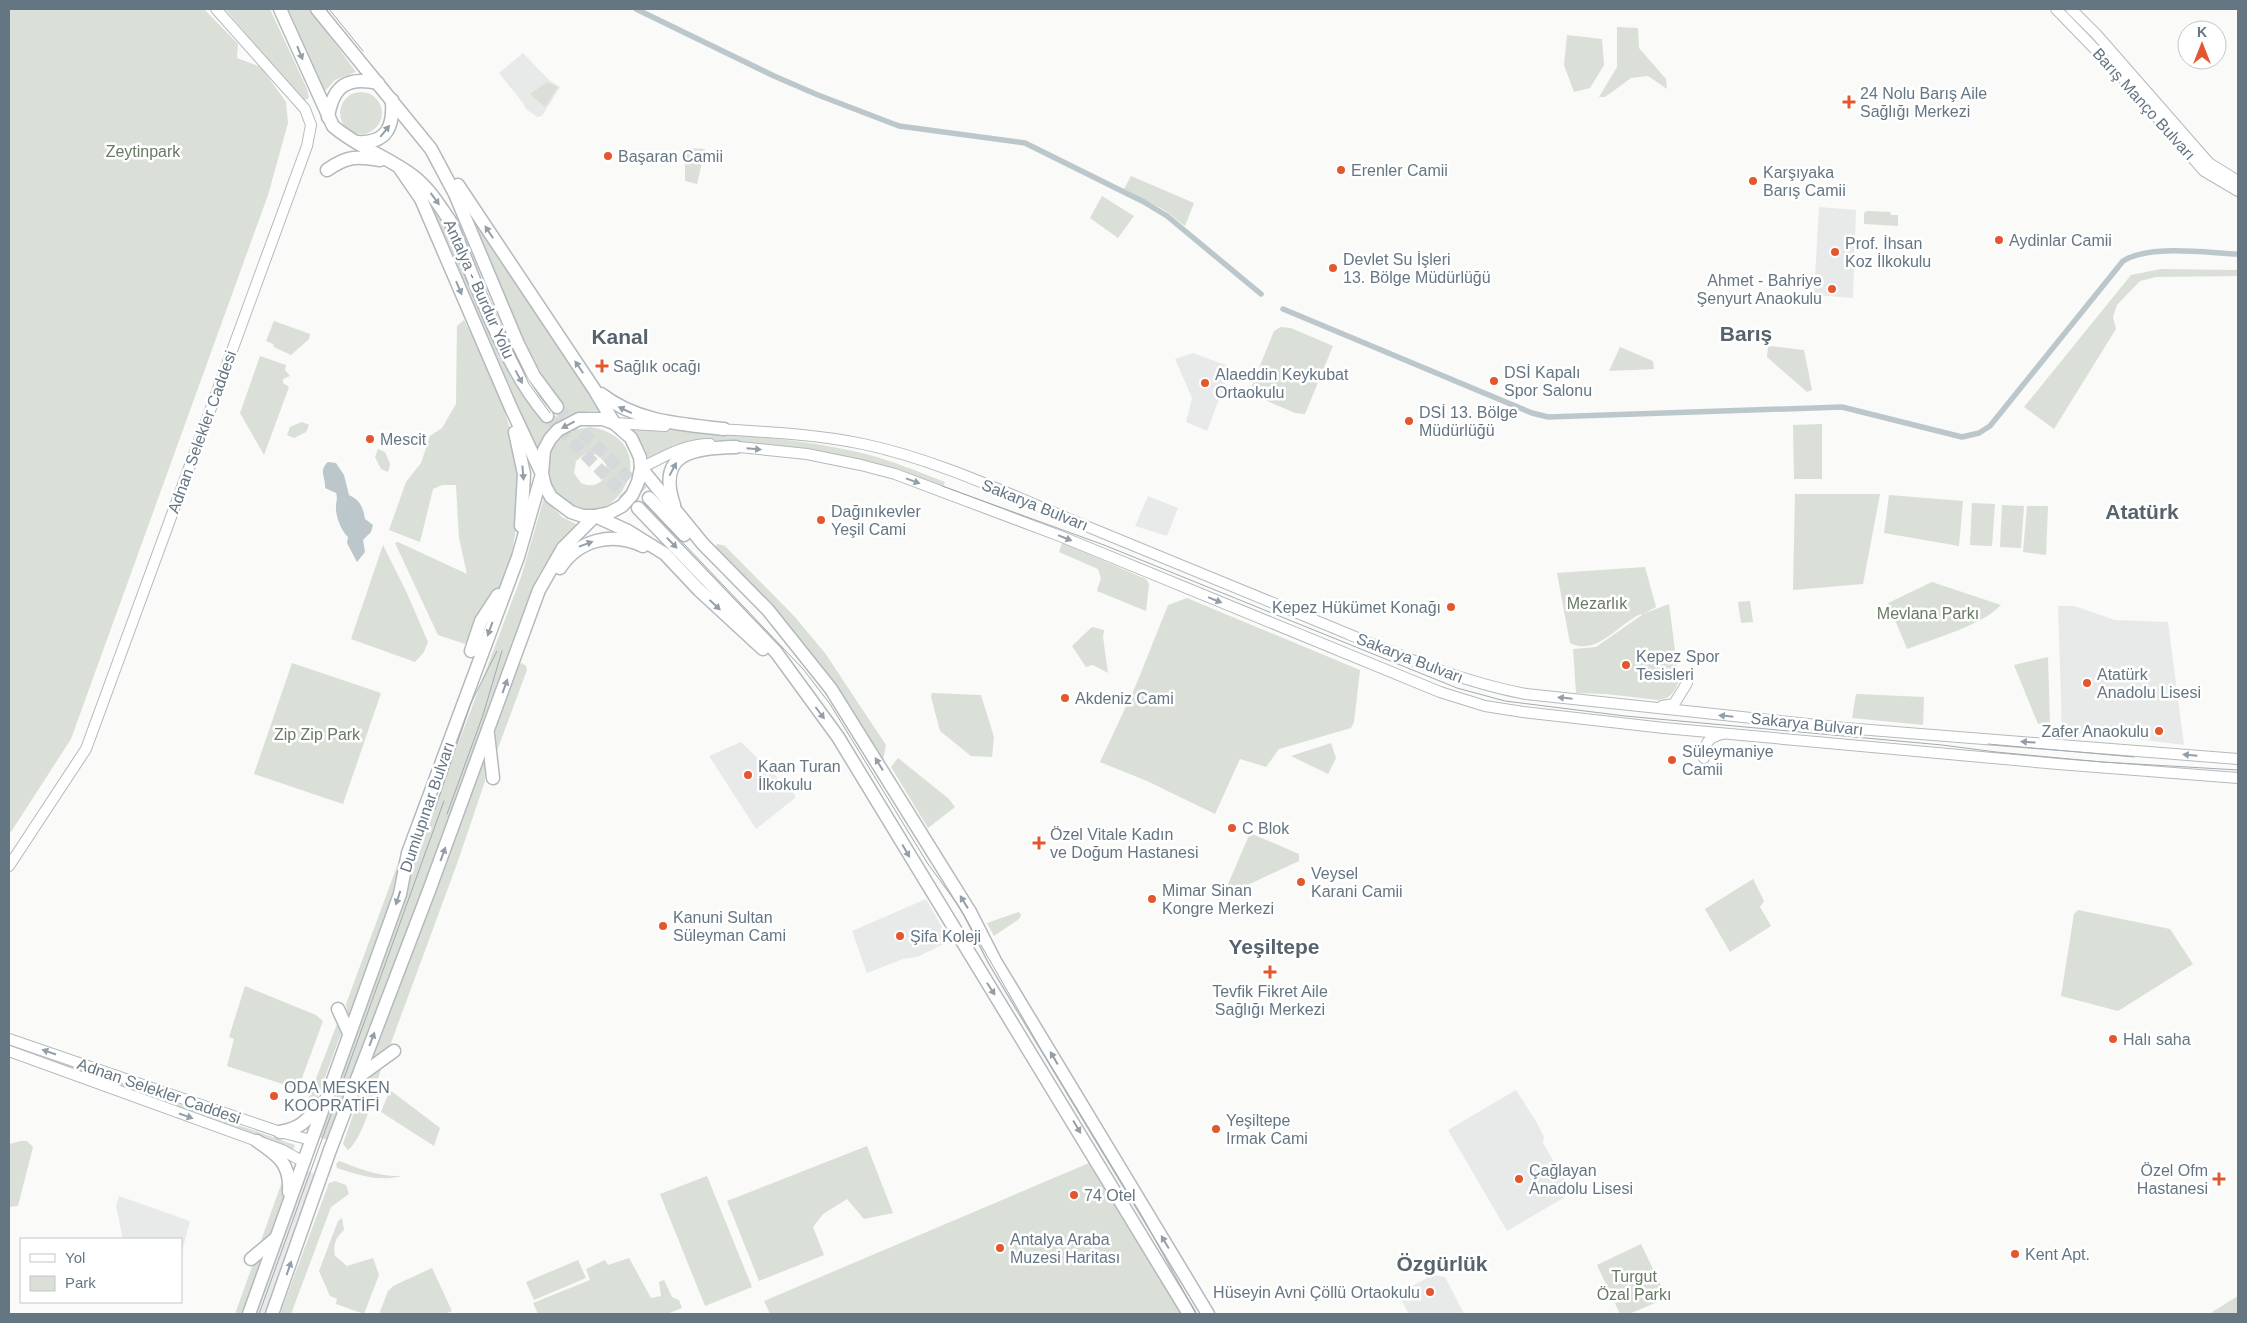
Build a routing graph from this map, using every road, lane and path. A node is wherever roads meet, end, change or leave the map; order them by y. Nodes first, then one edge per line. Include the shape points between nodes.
1 (216, 9) edge
2 (280, 9) edge
3 (316, 9) edge
4 (2056, 9) edge
5 (2071, 9) edge
6 (378, 83) junction
7 (392, 100) junction
8 (328, 117) junction
9 (356, 142) junction
10 (431, 150) junction
11 (394, 164) junction
12 (327, 170) dead end
13 (2238, 181) edge
14 (2238, 192) edge
15 (594, 389) junction
16 (557, 407) tunnel mouth
17 (511, 408) junction
18 (547, 416) tunnel mouth
19 (614, 424) junction
20 (724, 429) junction
21 (736, 447) junction
22 (641, 468) junction
23 (542, 474) junction
24 (650, 498) tunnel mouth
25 (638, 508) tunnel mouth
26 (677, 515) junction
27 (595, 516) junction
28 (518, 557) junction
29 (680, 570) junction
30 (507, 583) junction
31 (534, 607) junction
32 (472, 651) dead end
33 (790, 674) junction
34 (1687, 683) dead end
35 (831, 689) junction
36 (1653, 707) junction
37 (488, 731) junction
38 (1724, 733) junction
39 (1704, 758) dead end
40 (2238, 759) edge
41 (493, 778) dead end
42 (2238, 778) edge
43 (406, 832) dead end
44 (408, 853) junction
45 (9, 866) edge
46 (338, 1009) dead end
47 (349, 1033) junction
48 (9, 1038) edge
49 (9, 1051) edge
50 (394, 1051) dead end
51 (358, 1077) junction
52 (328, 1094) junction
53 (280, 1132) junction
54 (310, 1140) junction
55 (257, 1141) junction
56 (330, 1150) junction
57 (302, 1161) junction
58 (324, 1168) junction
59 (289, 1200) junction
60 (276, 1238) junction
61 (251, 1258) dead end
62 (1182, 1271) junction
63 (1174, 1290) junction
64 (249, 1314) edge
65 (272, 1314) edge
66 (1189, 1314) edge
67 (1208, 1314) edge

1 - 45 main road, Adnan Selekler Caddesi via 305,109 310,125 307,146 86,749
2 -> 8 highway, Antalya - Burdur Yolu
3 - 6 highway, Antalya - Burdur Yolu
4 - 14 main road, Barış Manço Bulvarı via 2120,74 2204,171
5 - 13 main road, Barış Manço Bulvarı via 2209,163
6 - 7 highway, Antalya - Burdur Yolu
6 - 8 highway via 363,80 346,83 334,94
9 -> 7 highway via 375,141 388,130 393,114
7 - 10 highway, Antalya - Burdur Yolu
8 - 9 highway, Antalya - Burdur Yolu via 344,136
9 - 11 highway, Antalya - Burdur Yolu
15 -> 10 highway via 454,179
10 - 16 highway, Antalya - Burdur Yolu via 455,194 518,344 534,376
11 - 12 highway via 363,157 349,158
11 -> 17 highway via 421,199
11 -> 18 highway, Antalya - Burdur Yolu via 428,189 450,222 505,349 522,383
15 - 19 highway
20 -> 15 highway via 645,418 620,408
17 - 23 highway
17 -> 28 highway via 524,474
19 - 20 main road, Sakarya Bulvarı
19 - 22 highway via 631,438
19 -> 23 highway via 591,418 579,419 563,427 544,450
36 -> 20 main road, Sakarya Bulvarı via 1526,694 1463,679 919,459 834,439
21 - 22 main road, Sakarya Bulvarı via 688,446
26 -> 21 highway via 668,480 673,466 684,455 701,449
21 -> 38 main road, Sakarya Bulvarı via 807,454 895,474 1060,536 1440,692 1485,706
22 - 26 highway
22 - 27 highway via 632,495 622,506
23 - 27 highway via 551,497 560,506 571,512
23 - 28 highway, Dumlupınar Bulvarı
24 - 35 highway
25 -> 33 highway via 776,652
26 - 35 highway via 768,610
27 - 29 highway via 648,542
27 - 31 highway, Dumlupınar Bulvarı via 563,548 547,572
28 - 30 highway, Dumlupınar Bulvarı
31 -> 29 highway via 567,556 591,542 624,539 640,544
29 -> 33 highway
30 - 32 highway via 481,621
30 -> 44 highway, Dumlupınar Bulvarı
37 -> 31 highway, Dumlupınar Bulvarı
33 -> 63 highway via 858,768
34 - 36 main road via 1674,704
62 -> 35 highway via 995,961 970,912
40 -> 36 main road, Sakarya Bulvarı via 1927,735
37 - 41 highway
51 -> 37 highway, Dumlupınar Bulvarı
38 - 39 main road via 1708,740
38 - 42 main road, Sakarya Bulvarı
43 - 44 highway
44 -> 47 highway, Dumlupınar Bulvarı via 400,894
46 - 47 highway
47 - 52 highway, Dumlupınar Bulvarı
53 -> 48 main road, Adnan Selekler Caddesi
49 -> 55 main road, Adnan Selekler Caddesi
50 - 51 highway
51 - 56 highway, Dumlupınar Bulvarı
52 - 53 highway via 304,1123 294,1130
52 - 54 highway, Dumlupınar Bulvarı
53 - 54 main road, Adnan Selekler Caddesi
54 - 56 highway
54 - 57 highway, Dumlupınar Bulvarı
55 - 57 main road, Adnan Selekler Caddesi
55 - 59 highway via 280,1156 290,1178
56 - 58 highway, Dumlupınar Bulvarı
57 - 58 highway
57 - 59 highway, Dumlupınar Bulvarı
65 -> 58 highway, Dumlupınar Bulvarı
59 - 60 highway, Dumlupınar Bulvarı
60 - 61 highway
60 - 64 highway, Dumlupınar Bulvarı
62 - 63 highway
62 - 67 highway
63 - 66 highway

